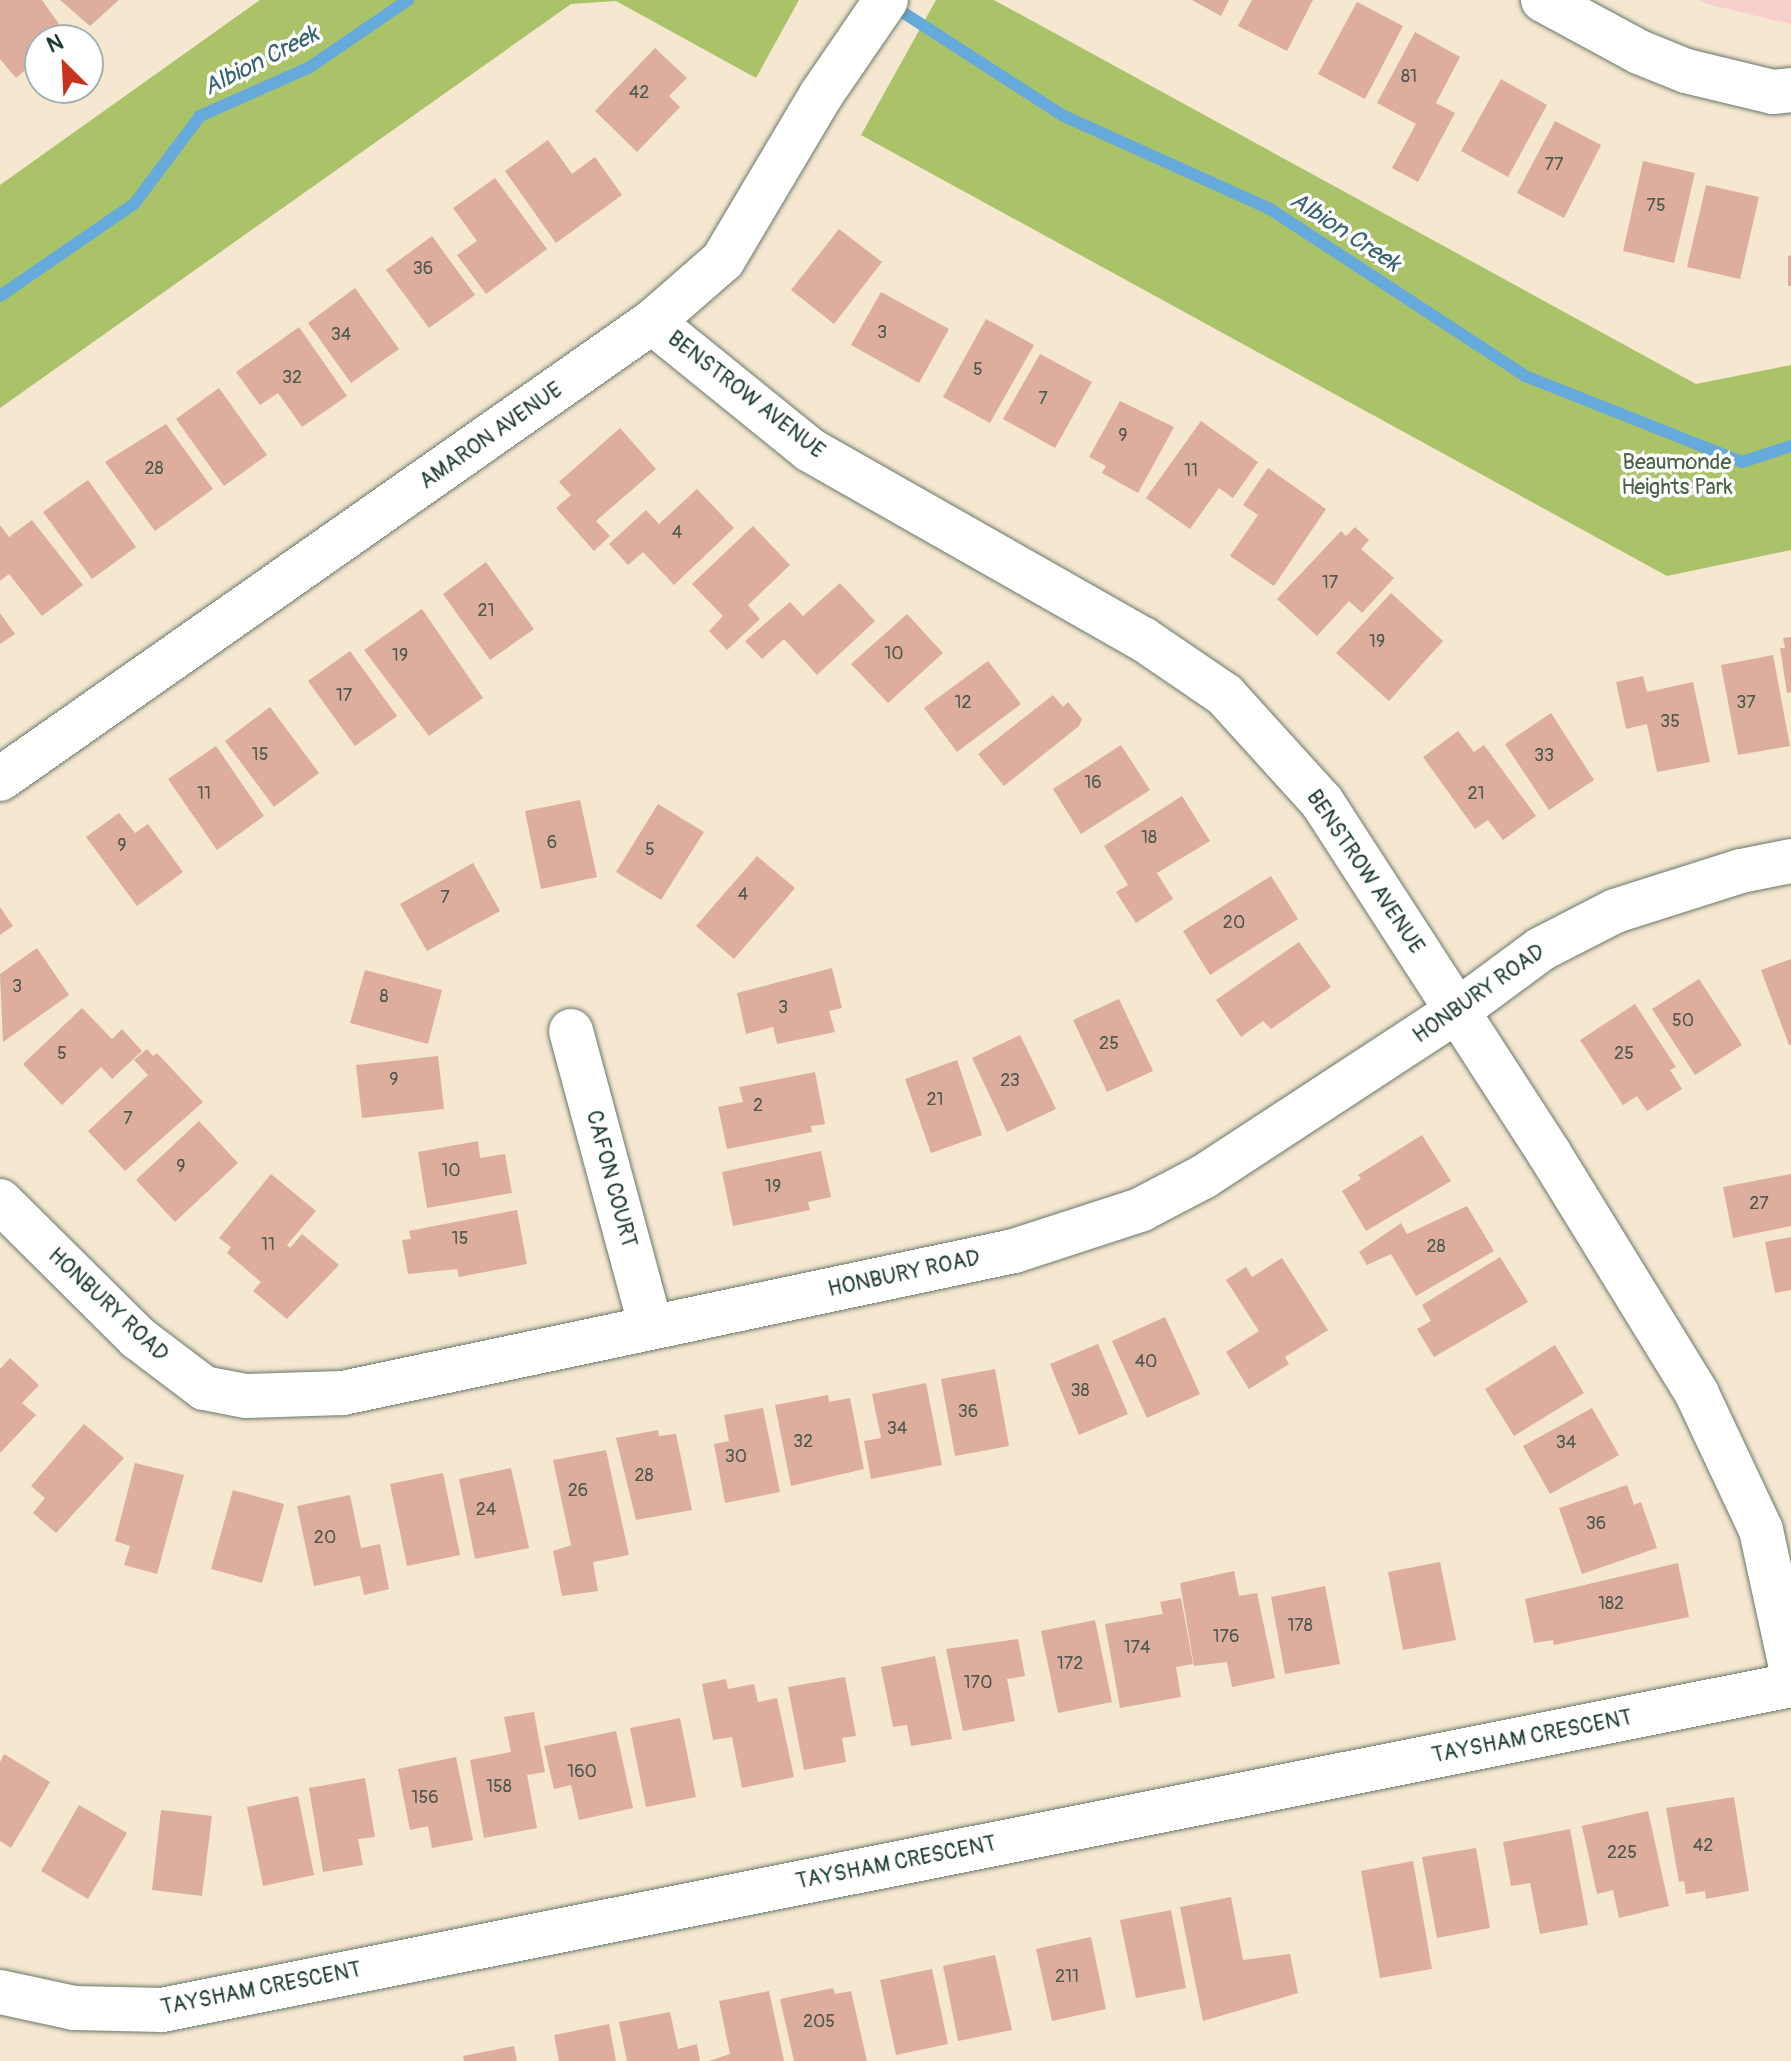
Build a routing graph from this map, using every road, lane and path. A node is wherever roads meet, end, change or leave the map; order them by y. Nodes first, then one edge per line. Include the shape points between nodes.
1 (886, 0) edge
2 (1543, 0) edge
3 (1791, 90) edge
4 (652, 322) junction
5 (0, 779) edge
6 (1791, 861) edge
7 (1457, 1011) junction
8 (571, 1031) dead end
9 (0, 1201) edge
10 (651, 1327) junction
11 (1791, 1668) edge
12 (1791, 1685) edge
13 (0, 1992) edge

1 - 4 street, AMARON AVENUE via 723,260
2 - 3 street via 1686,71 1773,92
4 - 5 street, AMARON AVENUE
4 - 7 street, BENSTROW AVENUE via 810,450 1143,639 1225,695 1322,802
6 - 7 street, HONBURY ROAD via 1741,871 1615,911 1541,949
7 - 10 street, HONBURY ROAD via 1203,1177 1140,1210 1014,1251
7 - 11 street, BENSTROW AVENUE via 1697,1394 1761,1530
8 - 10 street, CAFON COURT
9 - 10 street, HONBURY ROAD via 138,1338 204,1388 246,1396 343,1393
12 - 13 street, TAYSHAM CRESCENT via 162,2010 74,2008

